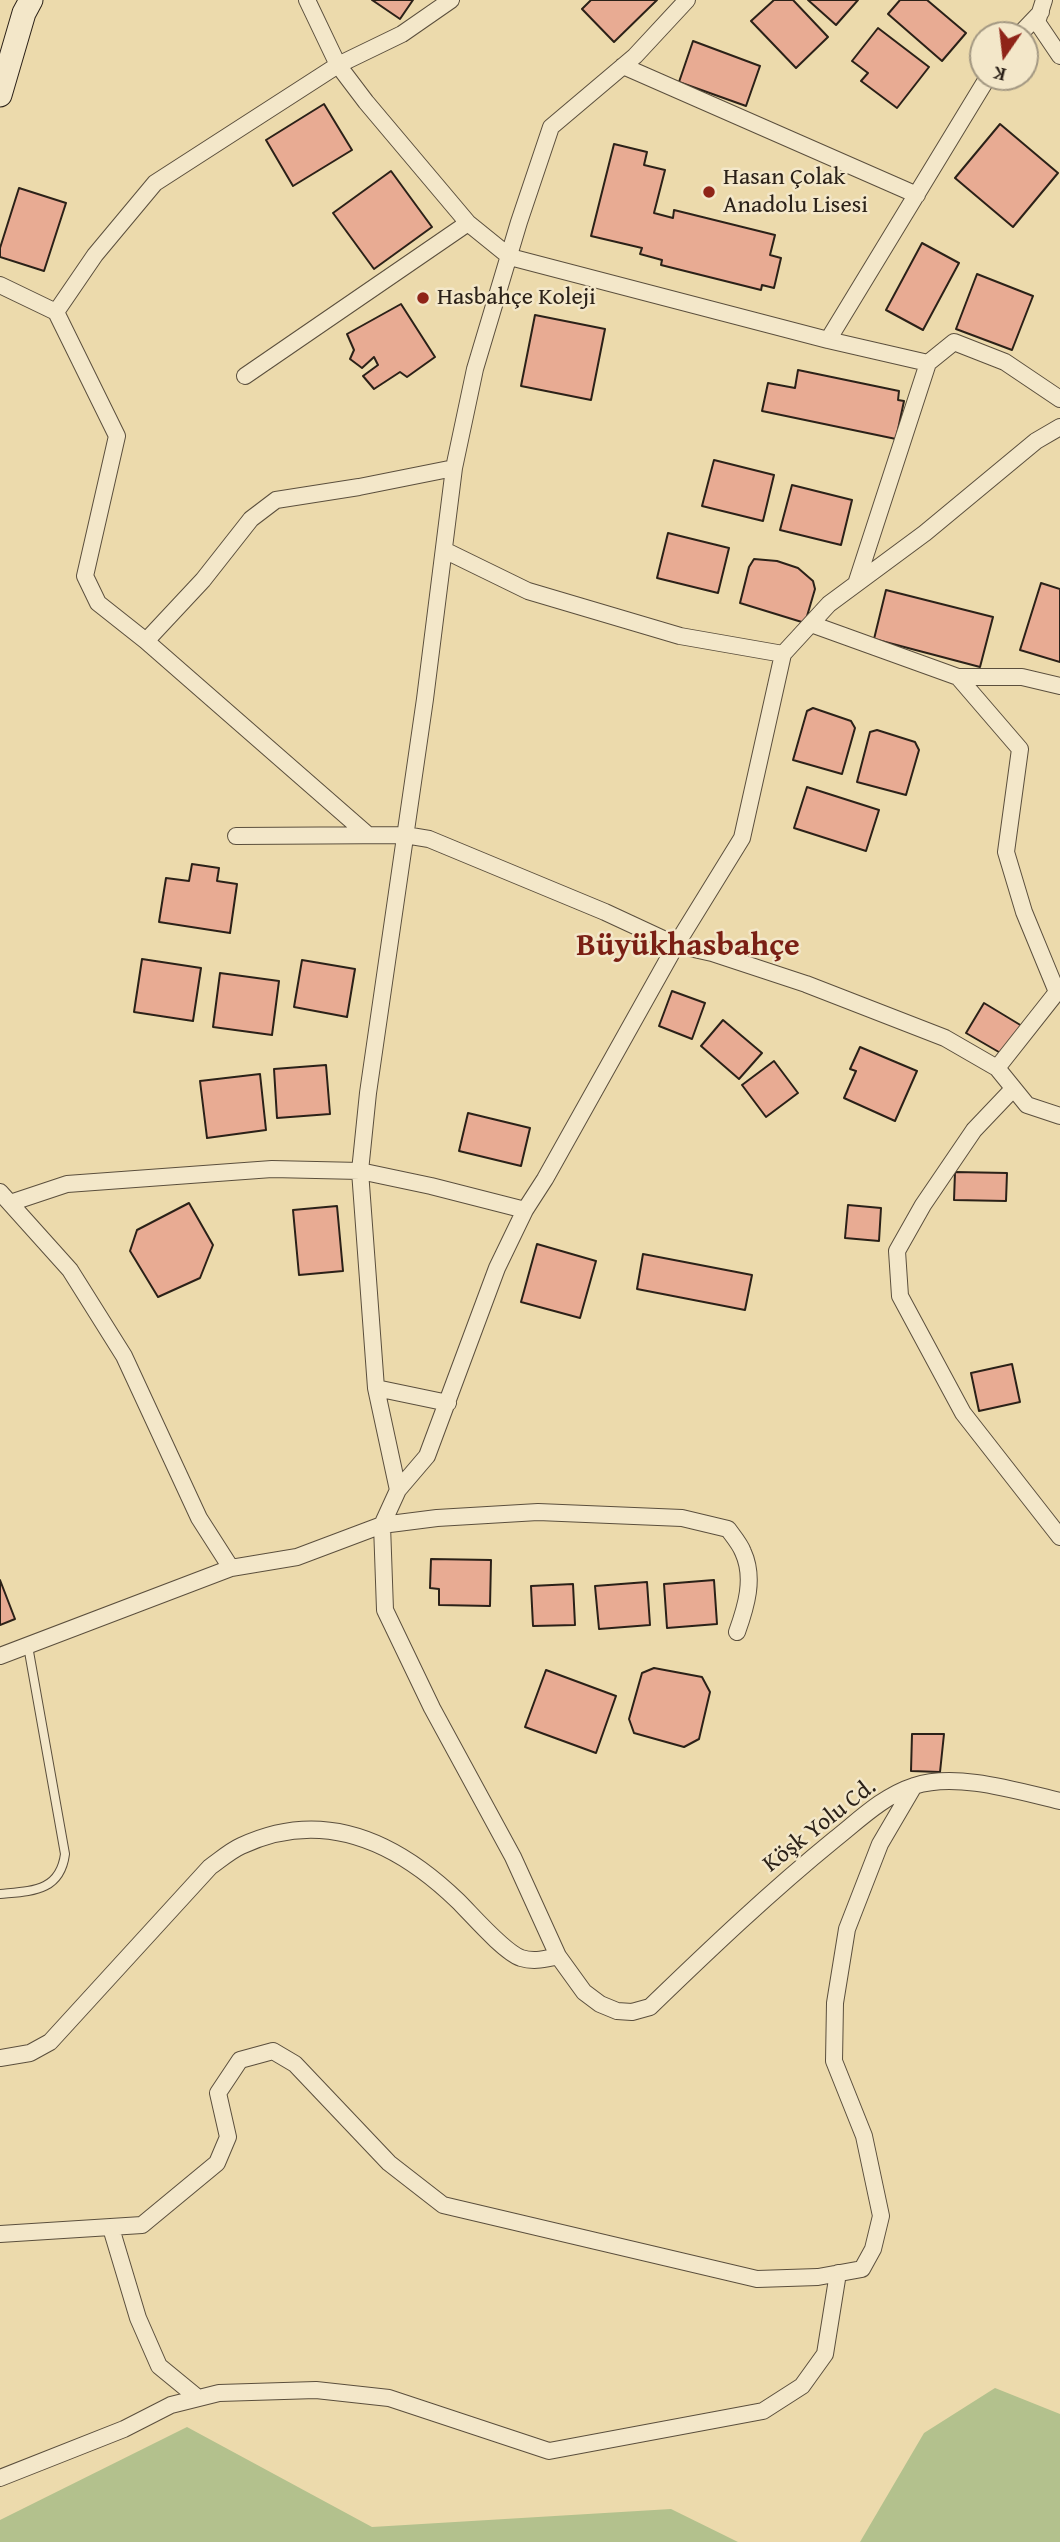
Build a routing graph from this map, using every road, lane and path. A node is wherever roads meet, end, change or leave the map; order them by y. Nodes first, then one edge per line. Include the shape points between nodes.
1 (31, 0) edge
2 (307, 0) edge
3 (451, 0) edge
4 (687, 0) edge
5 (1042, 6) edge
6 (1030, 21) edge
7 (1060, 56) edge
8 (338, 65) junction
9 (623, 66) junction
10 (980, 91) edge
11 (0, 95) edge
12 (917, 195) junction
13 (468, 223) junction
14 (510, 257) junction
15 (0, 285) edge
16 (56, 312) junction
17 (828, 340) junction
18 (928, 363) junction
19 (245, 376) dead end
20 (1060, 399) edge
21 (1060, 427) edge
22 (454, 468) junction
23 (444, 550) junction
24 (856, 584) junction
25 (811, 624) junction
26 (146, 641) junction
27 (783, 654) junction
28 (958, 677) junction
29 (1060, 686) edge
30 (368, 835) junction
31 (405, 835) junction
32 (236, 836) dead end
33 (676, 945) junction
34 (1054, 968) edge
35 (997, 1068) junction
36 (1013, 1088) junction
37 (1060, 1116) edge
38 (360, 1171) junction
39 (5, 1198) edge
40 (525, 1210) junction
41 (376, 1388) junction
42 (449, 1403) junction
43 (398, 1490) junction
44 (382, 1525) junction
45 (1060, 1537) edge
46 (231, 1568) junction
47 (737, 1632) dead end
48 (28, 1646) junction
49 (0, 1656) edge
50 (914, 1786) junction
51 (1060, 1801) edge
52 (0, 1894) edge
53 (558, 1956) junction
54 (0, 2058) edge
55 (111, 2228) junction
56 (0, 2234) edge
57 (838, 2273) junction
58 (198, 2398) junction
59 (0, 2478) edge

1 - 11 street
2 - 8 street
3 - 8 street via 402,34
4 - 9 street
5 - 6 street
5 - 7 street via 1037,22
8 - 13 street
8 - 16 street via 155,183 95,255
9 - 12 street
9 - 14 street via 551,127
10 - 12 street
12 - 17 street
13 - 14 street
13 - 19 street
14 - 17 street
14 - 22 street via 475,369
15 - 16 street
16 - 26 street via 117,436 85,576 98,603
17 - 18 street
18 - 20 street via 954,342 1004,362
18 - 24 street
21 - 24 street via 1036,441
22 - 23 street
22 - 26 street via 276,500 251,519
23 - 27 street via 528,591 680,636
23 - 31 street
24 - 25 street
25 - 27 street
25 - 28 street
26 - 30 street
27 - 33 street via 742,838
28 - 29 street via 1022,677
28 - 34 street via 1020,749 1006,852 1024,912
30 - 31 street
30 - 32 street
31 - 33 street via 429,839
31 - 38 street
33 - 35 street via 712,953 879,1011 945,1038
33 - 40 street
34 - 35 street via 1057,992
35 - 36 street
36 - 37 street via 1027,1105
36 - 45 street via 974,1130 897,1251 900,1296 963,1413
38 - 39 street via 272,1169 67,1184
38 - 40 street
38 - 41 street
39 - 46 street via 70,1270 124,1356 199,1518
40 - 42 street via 497,1268
41 - 42 street
41 - 43 street
42 - 43 street via 427,1456
43 - 44 street
44 - 46 street via 297,1557
44 - 47 street via 538,1512 682,1518 728,1529 743,1552 750,1581
44 - 53 street via 385,1610 513,1857
46 - 48 street
48 - 49 street
48 - 52 lane via 65,1854 61,1870 44,1887
50 - 51 street, Köşk Yolu Cd. via 982,1783
50 - 53 street, Köşk Yolu Cd. via 880,1802 789,1877 650,2007 617,2011 600,2004 584,1992
50 - 57 street via 880,1844 847,1930 835,2003 834,2061 864,2136 881,2216 873,2249 862,2269
53 - 54 street via 528,1960 511,1953 436,1880 387,1848 331,1831 286,1831 238,1847 210,1867 50,2042 30,2053
55 - 56 street
55 - 57 street via 142,2225 217,2163 228,2137 218,2093 240,2060 273,2051 295,2064 389,2163 443,2205 757,2279
55 - 58 street via 138,2318 159,2366
57 - 58 street via 825,2354 802,2386 763,2411 549,2451 389,2398 316,2390 219,2393
58 - 59 street

